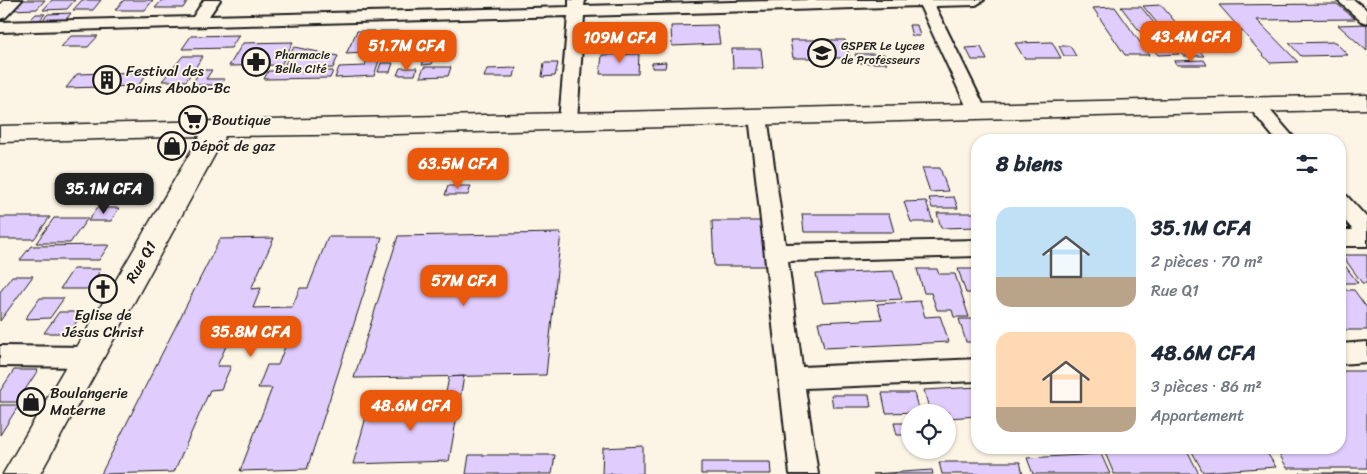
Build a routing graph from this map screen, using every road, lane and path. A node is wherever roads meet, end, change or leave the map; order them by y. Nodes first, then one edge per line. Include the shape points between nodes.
1 (14, 0) edge
2 (212, 0) edge
3 (395, 0) edge
4 (952, 0) edge
5 (976, 0) edge
6 (1346, 0) edge
7 (925, 1) junction
8 (763, 3) edge
9 (576, 6) edge
10 (0, 14) edge
11 (389, 17) junction
12 (1367, 18) edge
13 (197, 22) junction
14 (0, 27) edge
15 (1367, 102) edge
16 (1256, 105) junction
17 (977, 110) junction
18 (758, 116) junction
19 (568, 121) junction
20 (217, 128) junction
21 (0, 134) edge
22 (1282, 134) edge
23 (1346, 208) edge
24 (1367, 232) edge
25 (1346, 238) edge
26 (1367, 238) edge
27 (971, 248) edge
28 (776, 253) junction
29 (1367, 352) edge
30 (1346, 354) edge
31 (0, 356) edge
32 (87, 357) junction
33 (971, 370) edge
34 (791, 378) junction
35 (21, 474) edge
36 (804, 474) edge

1 - 10 street
2 - 13 street
3 - 11 street
4 - 5 street
4 - 7 street
6 - 12 street
7 - 8 street
7 - 17 street
8 - 9 street
9 - 11 street
9 - 19 street
11 - 13 street
13 - 14 street
15 - 16 street
16 - 17 street
16 - 22 street
17 - 18 street
18 - 19 street
18 - 28 street
19 - 20 street
20 - 21 street
20 - 32 street, Rue Q1
23 - 24 street
25 - 26 street
27 - 28 street
28 - 34 street
29 - 30 street
31 - 32 street
32 - 35 street, Rue Q1
33 - 34 street
34 - 36 street

